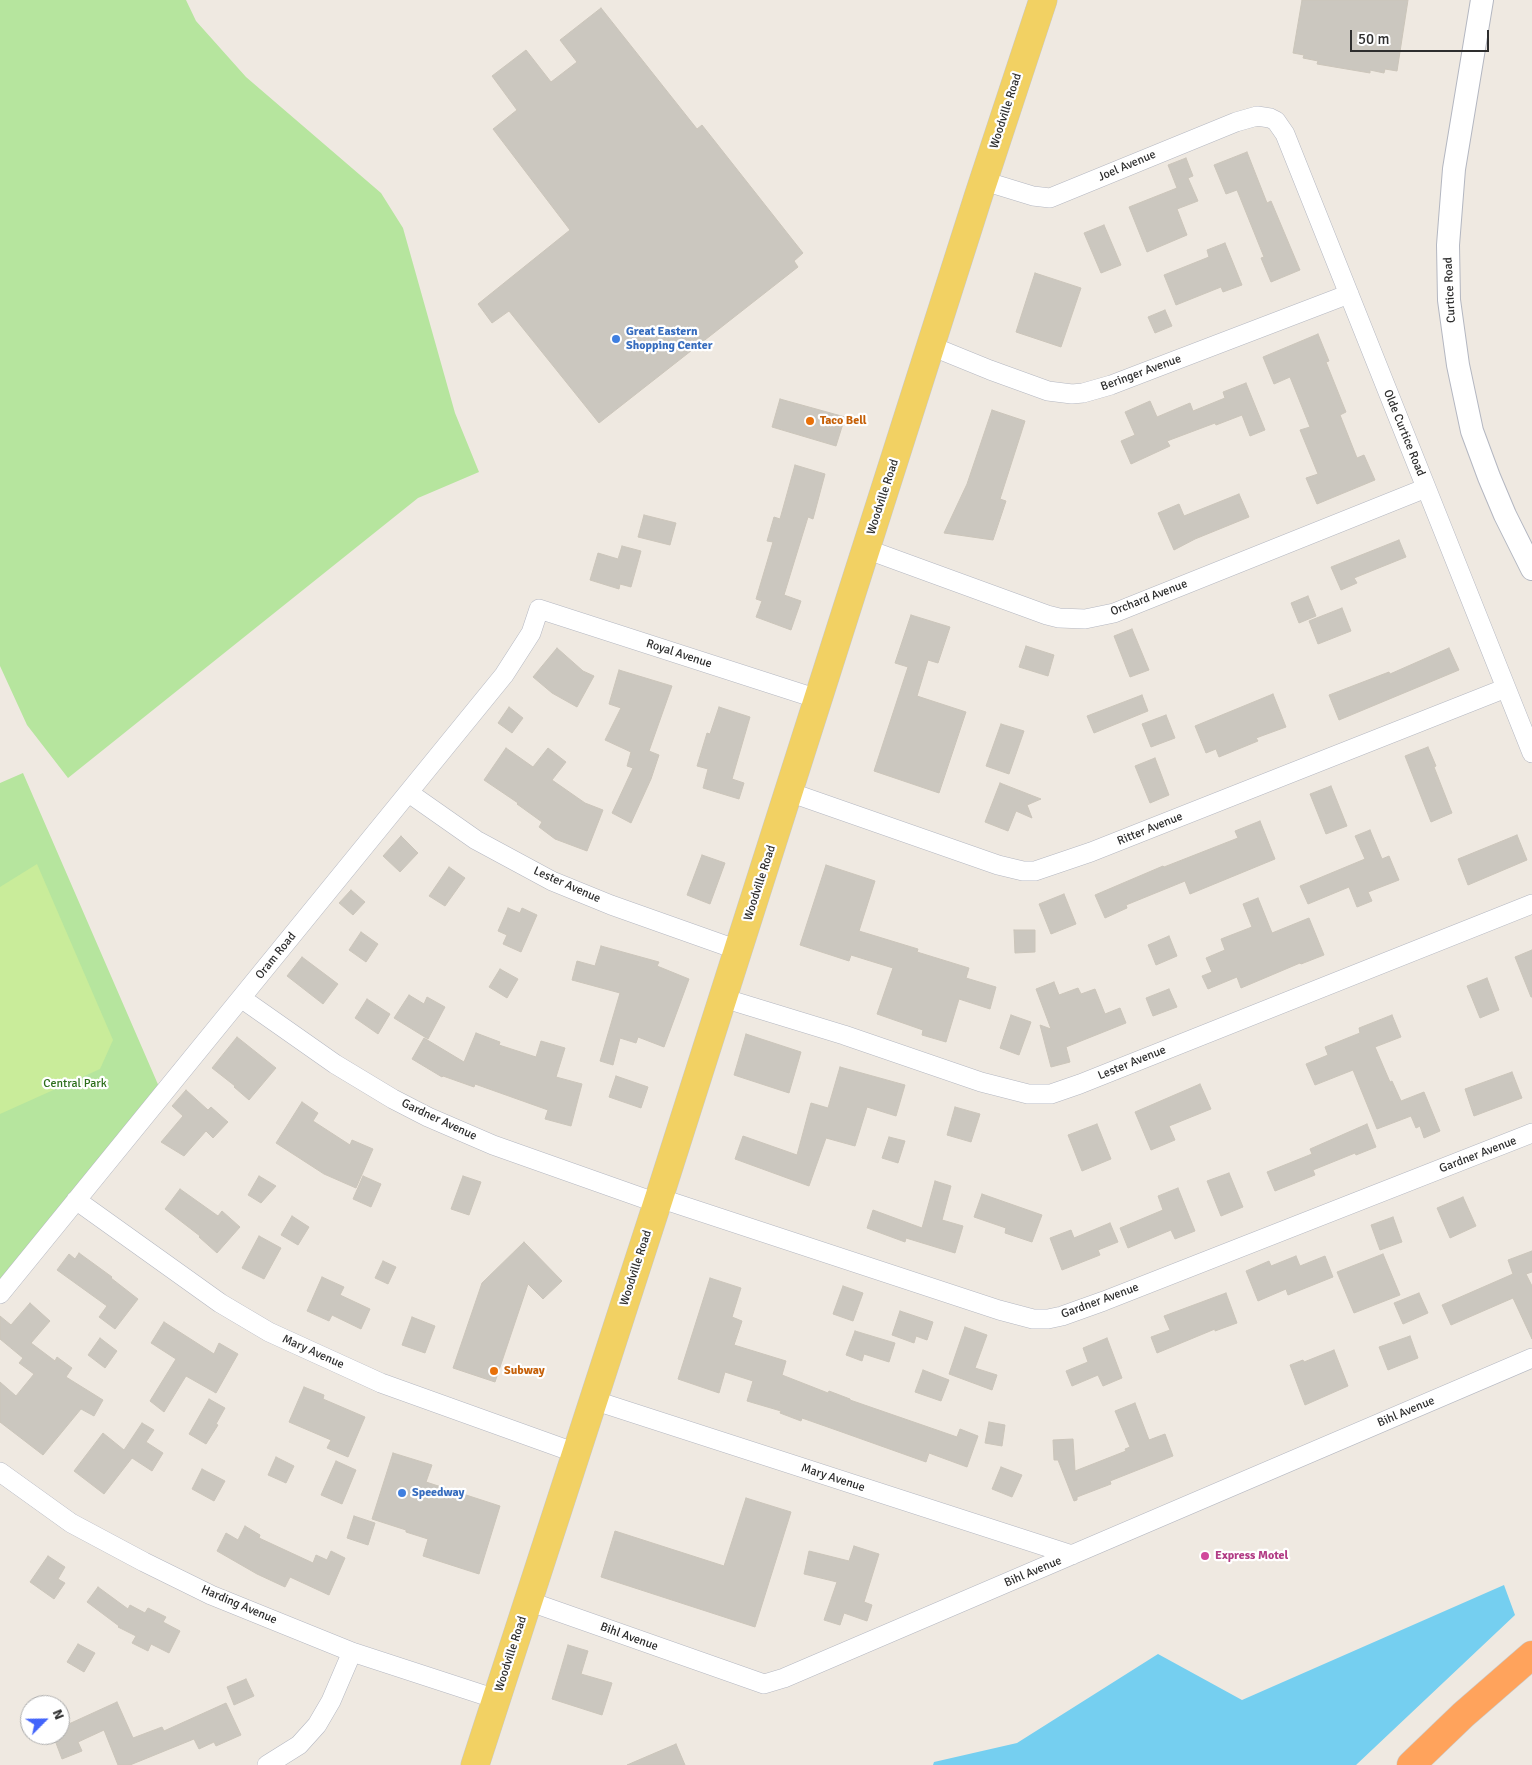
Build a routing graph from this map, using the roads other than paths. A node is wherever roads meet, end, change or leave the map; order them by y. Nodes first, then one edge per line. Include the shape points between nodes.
1 (1043, 0) edge
2 (1482, 0) edge
3 (1270, 118) joint
4 (984, 181) junction
5 (1349, 294) junction
6 (931, 346) junction
7 (1426, 488) junction
8 (866, 549) junction
9 (1532, 569) edge
10 (539, 609) joint
11 (1506, 688) junction
12 (818, 700) junction
13 (1532, 754) edge
14 (789, 792) junction
15 (409, 793) junction
16 (1532, 904) edge
17 (738, 950) junction
18 (242, 998) junction
19 (723, 998) junction
20 (1532, 1133) edge
21 (76, 1200) junction
22 (658, 1200) junction
23 (0, 1294) edge
24 (1532, 1358) edge
25 (594, 1400) junction
26 (576, 1453) junction
27 (0, 1472) edge
28 (1072, 1555) junction
29 (528, 1601) junction
30 (352, 1652) junction
31 (1532, 1655) edge
32 (496, 1699) junction
33 (267, 1765) edge
34 (474, 1765) edge
35 (1410, 1765) edge

1 - 4 main road, Woodville Road
2 - 9 street, Curtice Road via 1454,169 1448,245 1449,300 1472,431 1488,477
3 - 4 street, Joel Avenue via 1257,116 1221,127 1050,198
3 - 5 street, Olde Curtice Road via 1285,134
4 - 6 main road, Woodville Road
5 - 6 street, Beringer Avenue via 1158,368 1083,393 1048,391
5 - 7 street, Olde Curtice Road
6 - 8 main road, Woodville Road
7 - 8 street, Orchard Avenue via 1122,610 1085,619 1048,615
7 - 11 street, Olde Curtice Road
8 - 12 main road, Woodville Road
10 - 12 street, Royal Avenue
10 - 15 street, Oram Road via 531,633 504,675
11 - 13 street, Olde Curtice Road
11 - 14 street, Ritter Avenue via 1091,852 1035,871 998,865
12 - 14 main road, Woodville Road
14 - 17 main road, Woodville Road
15 - 17 street, Lester Avenue via 476,840 552,881
15 - 18 street, Oram Road
16 - 19 street, Lester Avenue via 1051,1094 1028,1094 981,1082
17 - 19 main road, Woodville Road
18 - 21 street, Oram Road
18 - 22 street, Gardner Avenue via 336,1064 428,1117 492,1145
19 - 22 main road, Woodville Road
20 - 22 street, Gardner Avenue via 1104,1301 1048,1319 1033,1319 999,1310
21 - 23 street, Oram Road
21 - 26 street, Mary Avenue via 220,1303 269,1332 381,1382
22 - 25 main road, Woodville Road
24 - 28 street, Bihl Avenue
25 - 26 main road, Woodville Road
25 - 28 street, Mary Avenue
26 - 29 main road, Woodville Road
27 - 30 street, Harding Avenue via 71,1523 144,1562 211,1595
28 - 29 street, Bihl Avenue via 764,1684
29 - 32 main road, Woodville Road
30 - 32 street, Harding Avenue
30 - 33 street via 317,1725 299,1745
31 - 35 highway
32 - 34 main road, Woodville Road

